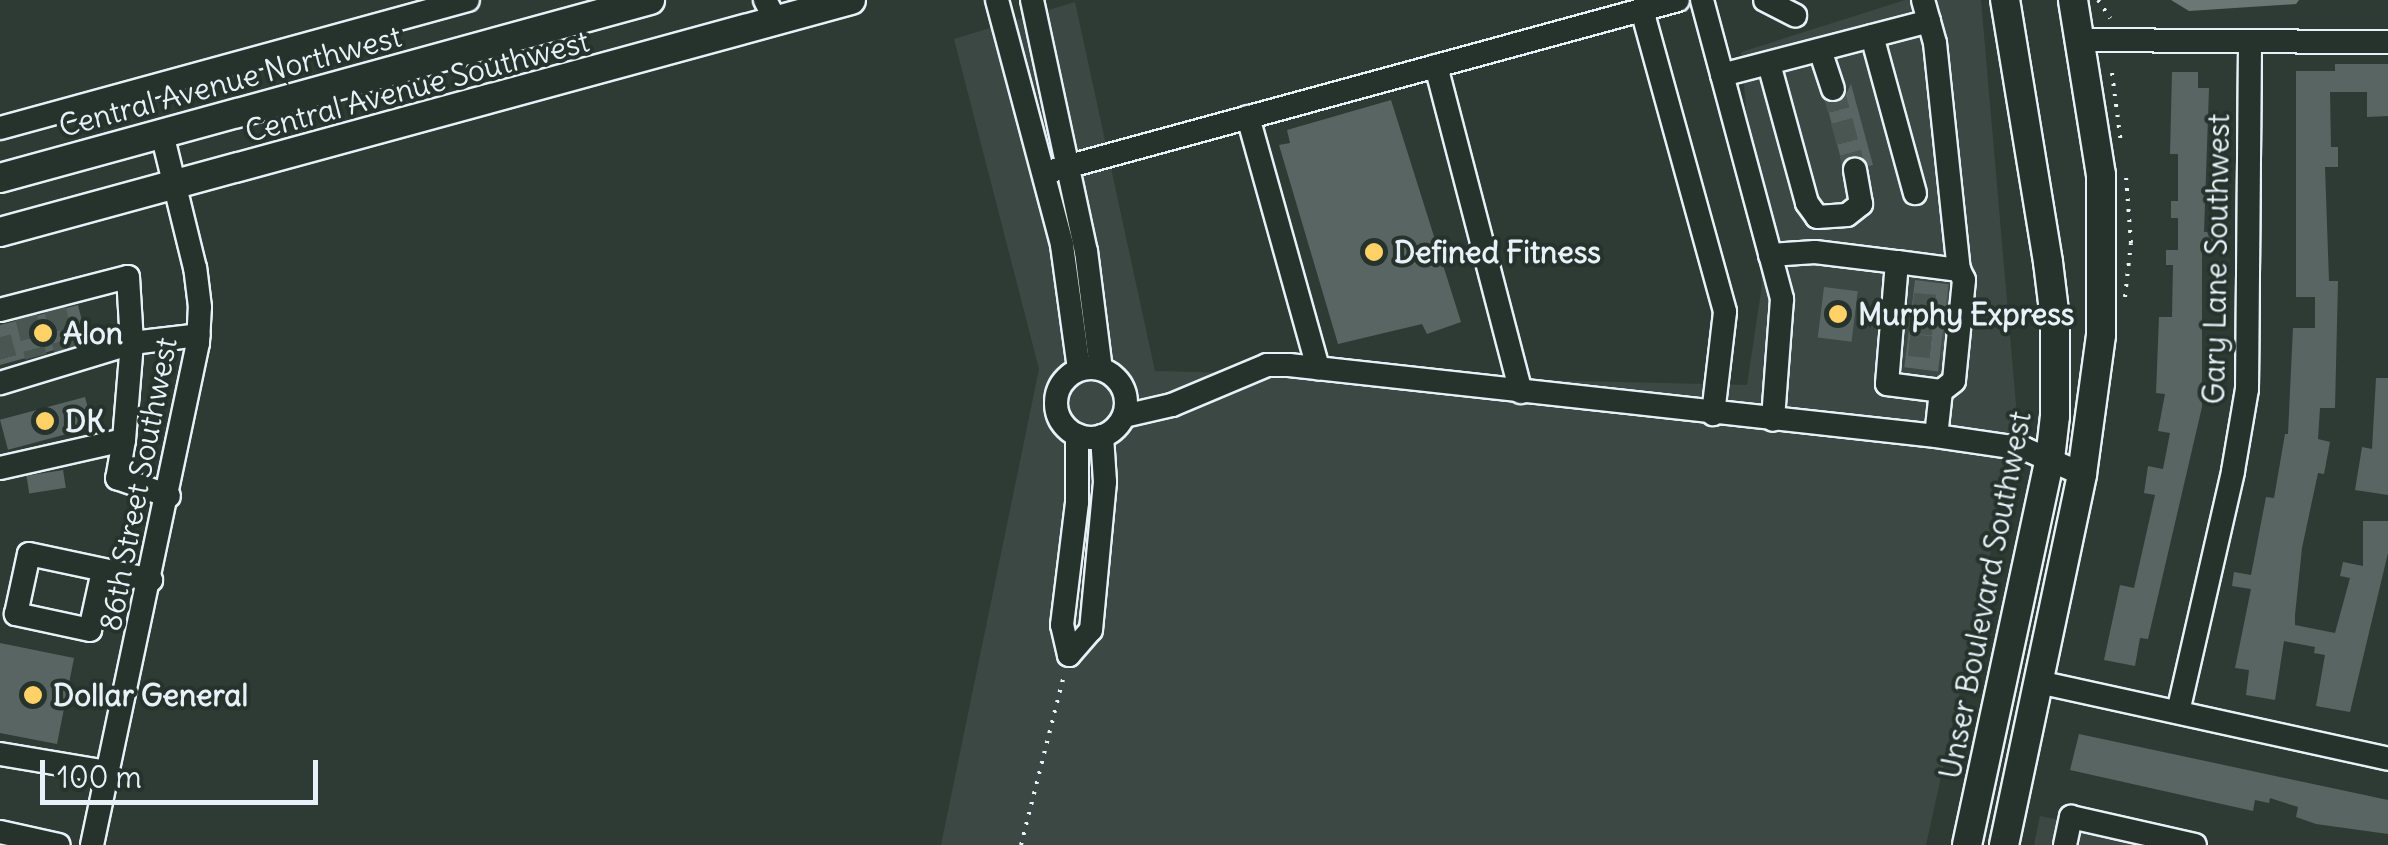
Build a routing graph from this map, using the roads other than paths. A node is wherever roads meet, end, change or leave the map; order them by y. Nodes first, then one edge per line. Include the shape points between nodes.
1 (468, 0) edge
2 (650, 0) edge
3 (851, 0) edge
4 (997, 0) edge
5 (1032, 0) edge
6 (1678, 0) edge
7 (1702, 0) edge
8 (1765, 0) edge
9 (2005, 0) edge
10 (2073, 0) edge
11 (770, 10) edge
12 (1642, 10) junction
13 (1926, 11) edge
14 (1795, 15) dead end
15 (1872, 36) junction
16 (2082, 40) junction
17 (2250, 41) junction
18 (2388, 42) edge
19 (1820, 50) junction
20 (1774, 62) junction
21 (1436, 66) junction
22 (1722, 75) junction
23 (1833, 89) tunnel mouth
24 (1248, 117) junction
25 (0, 128) edge
26 (162, 134) junction
27 (1069, 166) junction
28 (1855, 170) tunnel mouth
29 (1044, 173) junction
30 (0, 178) edge
31 (175, 184) junction
32 (1915, 193) dead end
33 (0, 232) edge
34 (1770, 256) junction
35 (1897, 262) junction
36 (1959, 270) junction
37 (16, 310) edge
38 (199, 335) junction
39 (132, 343) junction
40 (1318, 368) junction
41 (1090, 369) junction
42 (6, 376) edge
43 (1940, 391) junction
44 (1521, 392) junction
45 (1125, 407) junction
46 (1713, 414) junction
47 (1774, 420) junction
48 (1077, 435) junction
49 (1102, 436) junction
50 (1936, 436) junction
51 (124, 440) junction
52 (2050, 459) junction
53 (0, 468) edge
54 (2082, 474) junction
55 (170, 496) junction
56 (103, 571) dead end
57 (151, 580) junction
58 (2038, 682) junction
59 (2178, 712) junction
60 (0, 754) edge
61 (2387, 755) edge
62 (108, 772) junction
63 (0, 832) edge
64 (2110, 836) edge
65 (2156, 841) edge
66 (59, 845) edge
67 (92, 845) edge
68 (1968, 845) edge
69 (2004, 845) edge
70 (2065, 845) edge
71 (2195, 845) edge

1 - 25 street, Central Avenue Northwest
2 - 26 main road, Central Avenue Northwest
3 - 11 main road, Central Avenue Southwest
4 - 29 street
5 - 27 street
6 - 12 street
7 - 22 street
8 - 14 street
9 - 52 main road, Unser Boulevard Southwest via 2054,319
10 - 16 main road
11 - 31 main road, Central Avenue Southwest via 529,91
12 - 21 street
12 - 46 street via 1725,312
13 - 15 street
13 - 36 street via 1936,42
15 - 19 street
15 - 32 street
16 - 17 street
16 - 54 main road via 2101,176 2102,273 2101,336
17 - 18 street
17 - 59 street, Gary Lane Southwest via 2247,389
19 - 20 street
19 - 23 street
20 - 22 street
20 - 28 street via 1807,203 1817,216 1847,215 1861,204
21 - 24 street
21 - 44 street
22 - 34 street
24 - 27 street
24 - 40 street
26 - 30 main road, Central Avenue Northwest
26 - 31 street, 86th Street Southwest
27 - 29 street
27 - 41 street
29 - 41 street
31 - 33 main road, Central Avenue Southwest
31 - 38 street, 86th Street Southwest via 194,268
34 - 35 street via 1814,252
34 - 47 street via 1782,299
35 - 36 street
35 - 43 street via 1901,323 1888,384
36 - 43 street via 1964,280 1954,380
37 - 39 street via 128,277
38 - 39 street
38 - 55 street, 86th Street Southwest
39 - 42 street
39 - 51 street
40 - 44 street
40 - 45 street via 1267,366 1172,405
41 - 45 street via 1118,380
41 - 48 street via 1060,384 1056,396 1060,419
43 - 50 street
44 - 46 street
45 - 49 street
46 - 47 street
47 - 50 street
48 - 49 street
48 - 49 street via 1062,624 1069,655 1091,630 1105,482
50 - 52 street
51 - 53 street
51 - 55 street via 117,478
52 - 54 street
52 - 68 main road, Unser Boulevard Southwest
54 - 58 main road
55 - 57 street, 86th Street Southwest
56 - 57 street
57 - 62 street, 86th Street Southwest
58 - 59 street
58 - 69 main road
59 - 61 street
60 - 62 street
62 - 67 street, 86th Street Southwest
63 - 66 street
64 - 65 street
64 - 70 street via 2071,817
65 - 71 street

